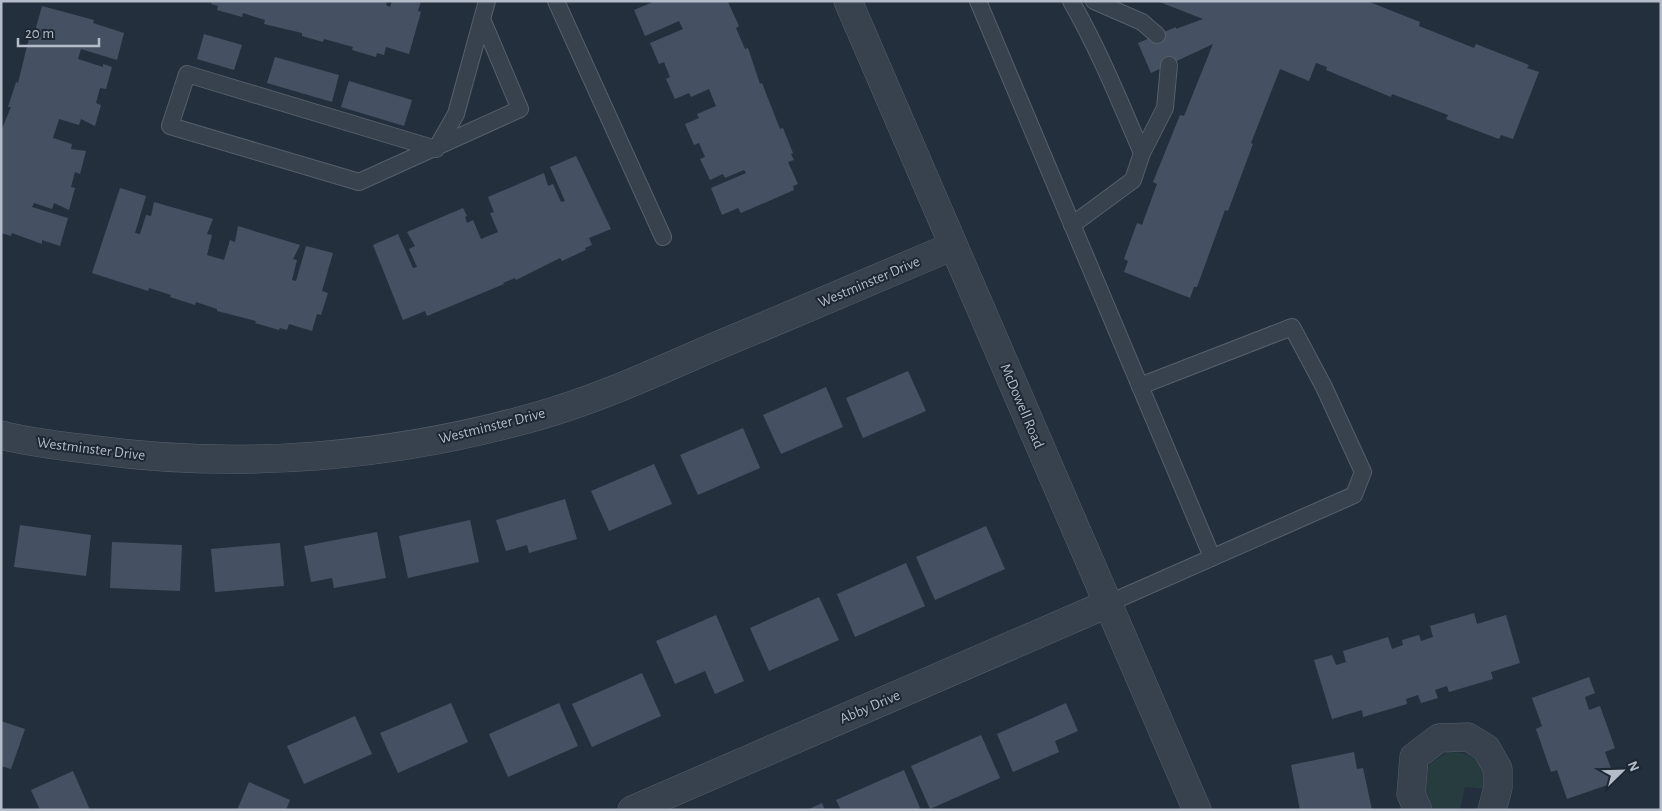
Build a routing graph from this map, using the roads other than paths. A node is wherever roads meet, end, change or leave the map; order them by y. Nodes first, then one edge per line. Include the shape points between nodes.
1 (487, 1) edge
2 (556, 1) edge
3 (848, 1) edge
4 (978, 1) edge
5 (1071, 1) edge
6 (1094, 1) edge
7 (482, 19) junction
8 (1157, 35) dead end
9 (1169, 64) dead end
10 (436, 149) junction
11 (1142, 153) junction
12 (1072, 225) junction
13 (663, 237) dead end
14 (953, 246) junction
15 (1140, 386) junction
16 (1, 435) edge
17 (1212, 557) junction
18 (1107, 604) junction
19 (632, 810) edge
20 (1197, 810) edge
21 (1418, 810) edge
22 (1492, 810) edge

1 - 7 lane
2 - 13 lane
3 - 14 street, McDowell Road
4 - 12 lane
5 - 11 lane via 1114,86
6 - 8 lane via 1142,22
7 - 10 lane via 456,114
7 - 10 lane via 520,109
9 - 11 lane via 1165,108
10 - 10 lane via 187,74 170,126 359,182
11 - 12 lane via 1133,180
12 - 15 lane
14 - 16 street, Westminster Drive via 634,382 541,416 478,432 356,453 250,460 131,456
14 - 18 street, McDowell Road
15 - 17 lane
15 - 17 lane via 1292,327 1363,472 1354,495
17 - 18 lane
18 - 19 street, Abby Drive
18 - 20 street, McDowell Road
21 - 22 street via 1411,794 1414,757 1439,738 1468,737 1486,748 1498,769 1498,788

